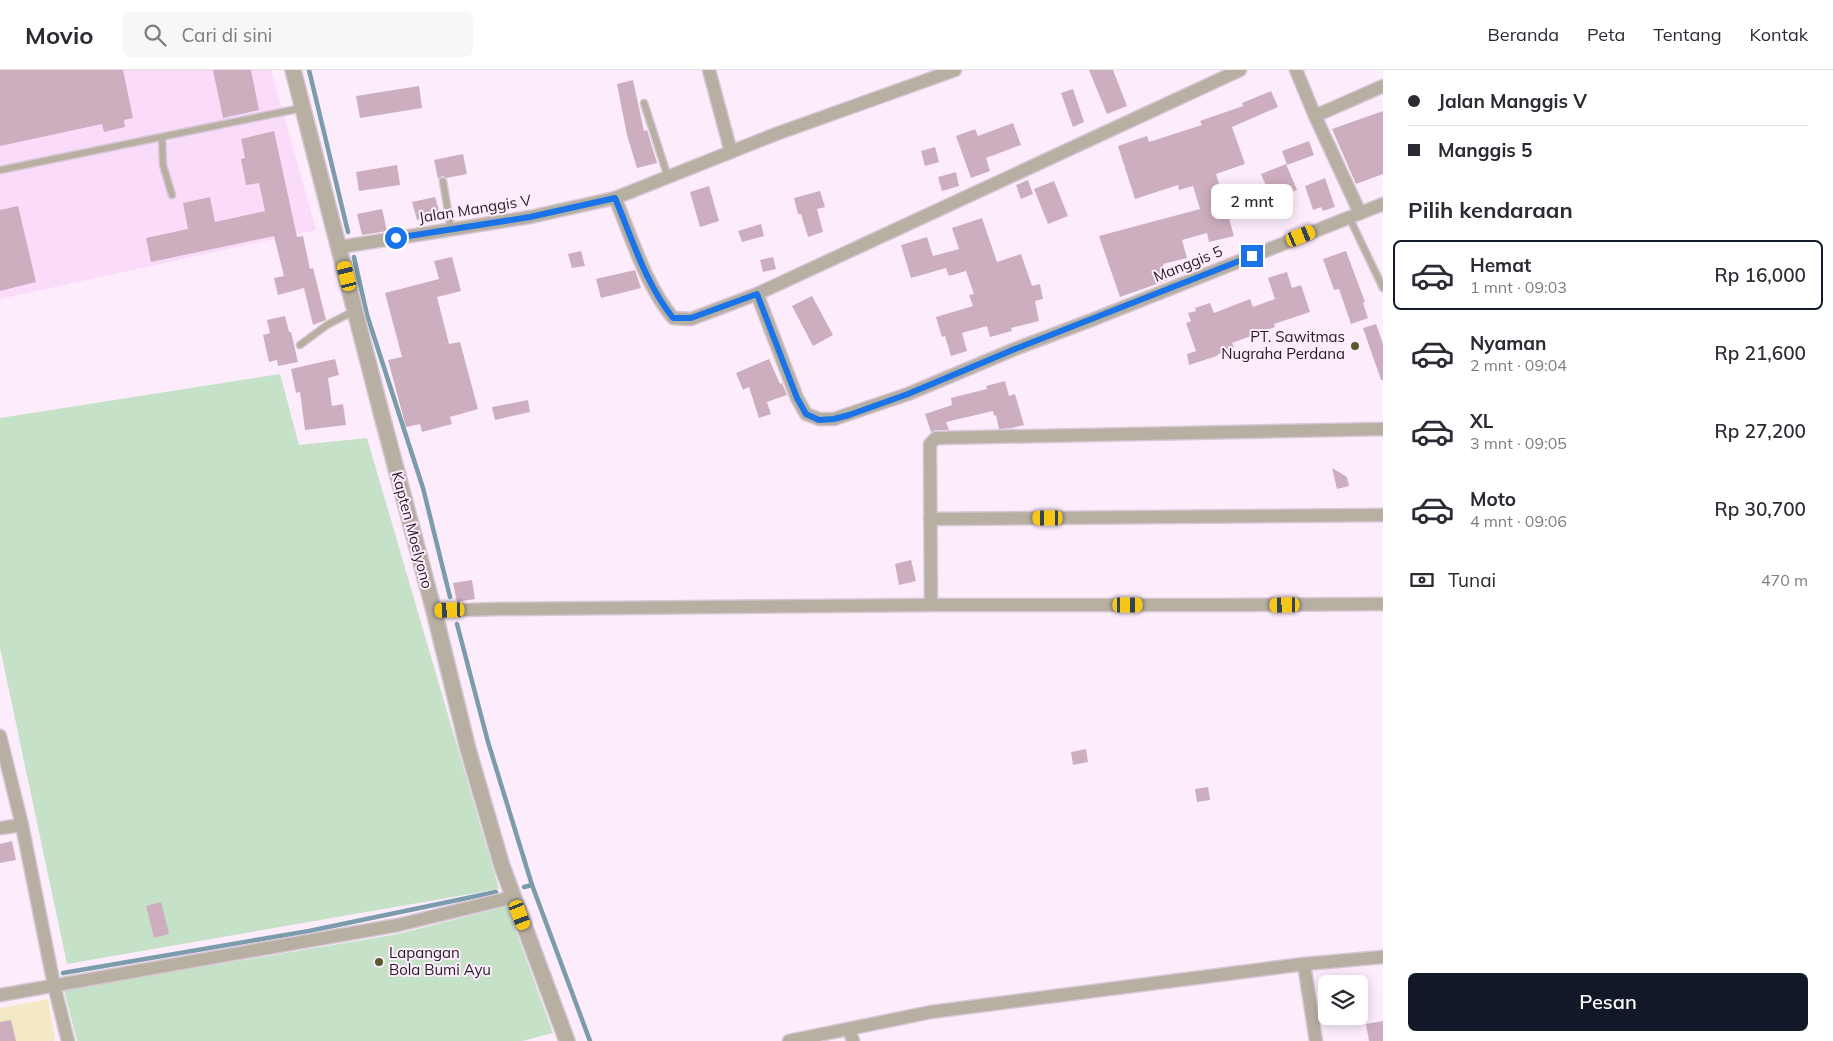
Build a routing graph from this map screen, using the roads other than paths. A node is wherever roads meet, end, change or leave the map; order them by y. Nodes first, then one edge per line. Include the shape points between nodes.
1 (294, 70) edge
2 (709, 70) edge
3 (955, 70) edge
4 (1240, 70) edge
5 (1296, 70) edge
6 (1383, 86) edge
7 (644, 103) dead end
8 (303, 108) junction
9 (1315, 116) junction
10 (162, 137) junction
11 (730, 152) junction
12 (0, 170) edge
13 (668, 177) junction
14 (443, 181) dead end
15 (172, 195) dead end
16 (615, 198) junction
17 (1383, 204) edge
18 (1354, 215) junction
19 (452, 229) junction
20 (340, 247) junction
21 (1383, 288) edge
22 (757, 294) junction
23 (356, 310) junction
24 (300, 345) dead end
25 (1383, 429) edge
26 (1383, 515) edge
27 (930, 519) junction
28 (1383, 604) edge
29 (932, 605) junction
30 (434, 611) junction
31 (0, 736) edge
32 (22, 825) junction
33 (0, 828) edge
34 (513, 897) junction
35 (1383, 957) edge
36 (1304, 964) junction
37 (54, 985) junction
38 (0, 995) edge
39 (851, 1035) edge
40 (563, 1040) edge
41 (68, 1041) edge
42 (789, 1041) edge
43 (1316, 1041) edge

1 - 8 street, Kapten Moelyono
2 - 11 street
3 - 11 street, Jalan Manggis V
4 - 22 street
5 - 9 street
6 - 9 street
7 - 13 lane
8 - 10 lane
8 - 20 street, Kapten Moelyono
9 - 18 street
10 - 12 lane
10 - 15 lane via 163,165
11 - 13 street, Jalan Manggis V
13 - 16 street, Jalan Manggis V
14 - 19 lane
16 - 19 street, Jalan Manggis V via 530,217
16 - 22 street via 651,283 673,318 691,318
17 - 18 street, Manggis 5
18 - 21 lane
18 - 22 street, Manggis 5 via 908,394 834,419 819,420 806,414
19 - 20 street, Jalan Manggis V
20 - 23 street, Kapten Moelyono
23 - 24 lane via 327,325
23 - 30 street, Kapten Moelyono
25 - 27 street via 936,438 930,444
26 - 27 street
27 - 29 street
28 - 29 street
29 - 30 street
30 - 34 street, Kapten Moelyono via 468,749
31 - 32 street
32 - 33 street
32 - 37 street
34 - 37 street via 398,925
34 - 40 street, Kapten Moelyono
35 - 36 street
36 - 39 street via 923,1013
36 - 43 street
37 - 38 street
37 - 41 street
39 - 42 street

